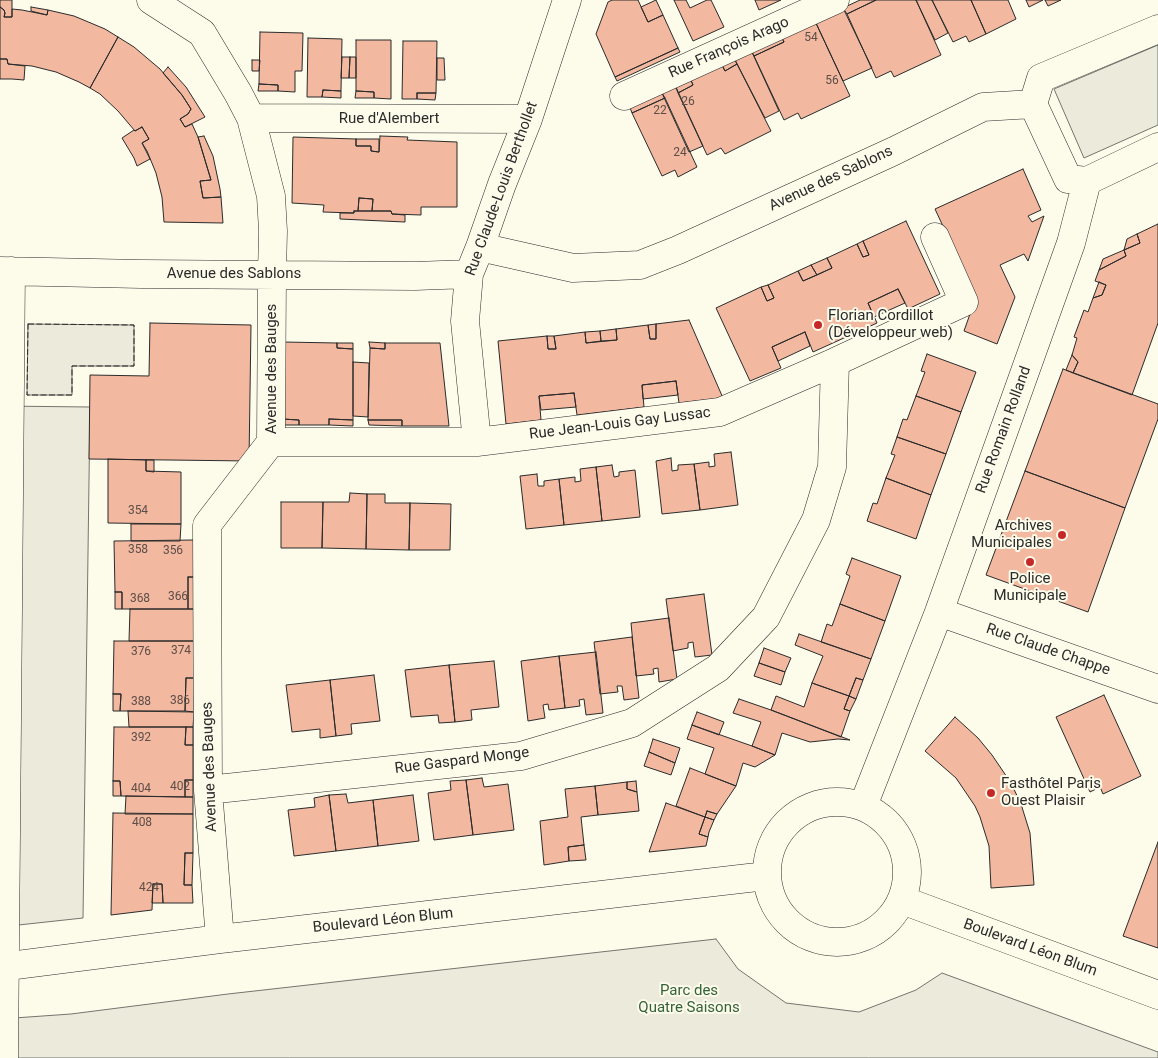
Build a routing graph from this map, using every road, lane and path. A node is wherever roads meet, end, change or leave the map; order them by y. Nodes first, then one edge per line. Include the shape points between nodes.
1 (151, 0) edge
2 (567, 0) edge
3 (827, 2) edge
4 (1158, 29) edge
5 (624, 96) dead end
6 (1033, 104) junction
7 (251, 118) junction
8 (528, 119) junction
9 (1158, 148) edge
10 (1087, 181) junction
11 (935, 237) dead end
12 (480, 247) junction
13 (6, 271) edge
14 (272, 274) junction
15 (469, 274) junction
16 (835, 362) junction
17 (272, 442) junction
18 (477, 442) junction
19 (939, 612) junction
20 (1158, 689) edge
21 (208, 790) junction
22 (863, 806) junction
23 (766, 876) junction
24 (902, 900) junction
25 (220, 939) junction
26 (2, 966) edge
27 (1158, 995) edge
28 (4, 1058) edge

1 - 7 street, Avenue des Bauges via 202,33
2 - 8 street, Rue Claude-Louis Berthollet
3 - 5 street, Rue François Arago
4 - 6 street via 1041,78
6 - 10 street via 1068,180
6 - 12 street, Avenue des Sablons via 982,107 894,151 640,265 572,268
7 - 8 street, Rue d'Alembert
7 - 14 street, Avenue des Bauges via 271,196
8 - 12 street, Rue Claude-Louis Berthollet
9 - 10 street
10 - 19 street, Rue Romain Rolland via 1071,243
11 - 16 street, Rue Jean-Louis Gay Lussac via 964,302
12 - 15 street, Rue Claude-Louis Berthollet
13 - 14 street, Avenue des Sablons
13 - 26 street
14 - 15 street, Avenue des Sablons
14 - 17 street, Avenue des Bauges
15 - 18 street, Rue Claude-Louis Berthollet via 465,321
16 - 18 street, Rue Jean-Louis Gay Lussac via 720,412
16 - 21 street, Rue Gaspard Monge via 832,467 816,520 766,616 718,668 632,723 522,756
17 - 18 street, Rue Jean-Louis Gay Lussac
17 - 21 street, Avenue des Bauges via 207,525
19 - 20 street, Rue Claude Chappe
19 - 22 street, Rue Romain Rolland
21 - 25 street, Avenue des Bauges
22 - 23 street via 840,801 816,804 796,815 779,831 769,853
22 - 24 street via 883,817 897,835 906,855 907,878
23 - 24 street via 772,900 786,920 805,935 827,942 850,941 872,934 889,919
23 - 25 street, Boulevard Léon Blum
24 - 27 street, Boulevard Léon Blum
25 - 26 street, Boulevard Léon Blum
26 - 28 street

